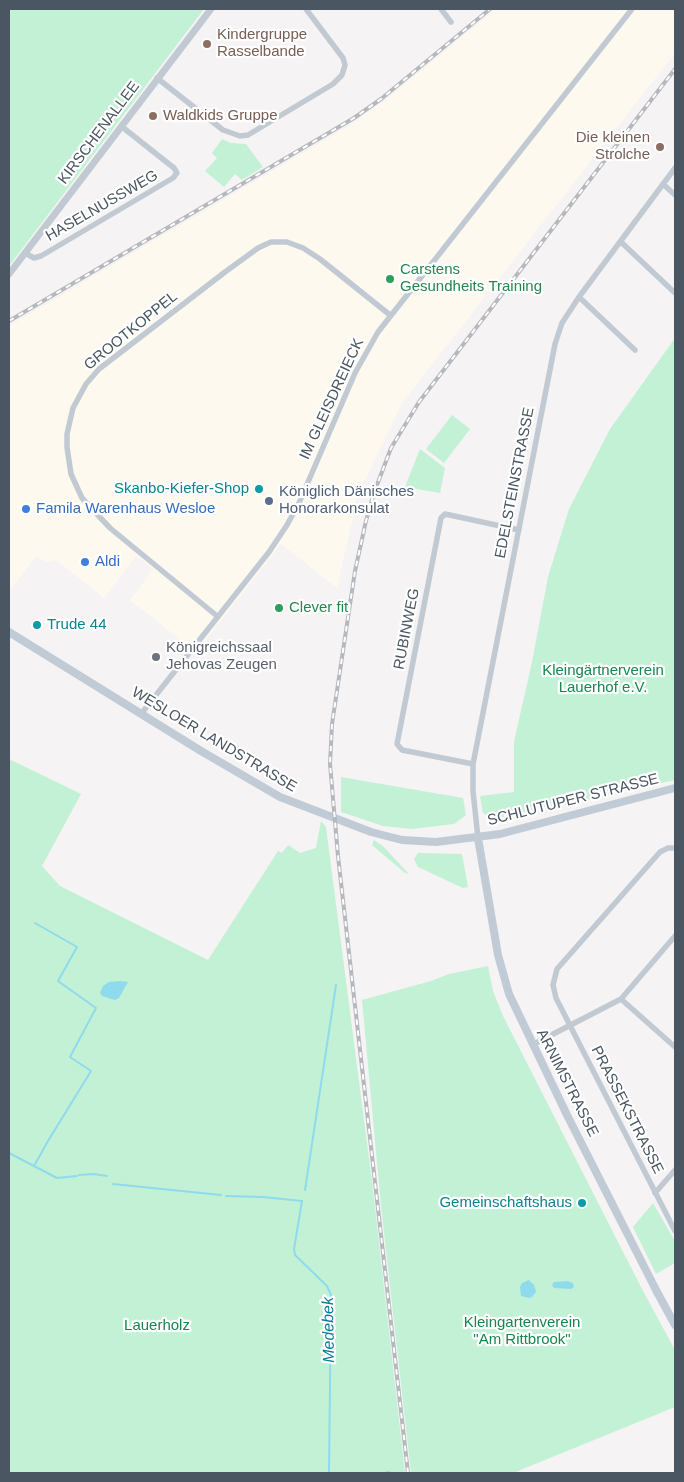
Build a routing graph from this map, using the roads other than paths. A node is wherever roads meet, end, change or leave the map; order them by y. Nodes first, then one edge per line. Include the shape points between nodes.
1 (210, 9) edge
2 (306, 9) edge
3 (441, 9) edge
4 (632, 9) edge
5 (451, 22) dead end
6 (157, 78) junction
7 (121, 126) junction
8 (675, 168) edge
9 (663, 184) junction
10 (675, 195) edge
11 (621, 242) junction
12 (25, 253) junction
13 (9, 274) edge
14 (675, 293) edge
15 (579, 297) junction
16 (390, 315) junction
17 (635, 350) dead end
18 (518, 530) junction
19 (217, 616) junction
20 (9, 632) edge
21 (141, 714) junction
22 (473, 764) junction
23 (675, 788) edge
24 (478, 838) junction
25 (675, 848) edge
26 (675, 936) edge
27 (621, 1000) junction
28 (571, 1027) junction
29 (532, 1046) junction
30 (675, 1047) edge
31 (675, 1170) edge
32 (655, 1194) junction
33 (675, 1231) edge
34 (675, 1325) edge

1 - 6 street, KIRSCHENALLEE
2 - 6 street via 343,58 342,75 333,84 248,134 240,136 223,130
3 - 5 street
4 - 16 street, IM GLEISDREIECK
6 - 7 street, KIRSCHENALLEE
7 - 12 street, KIRSCHENALLEE
7 - 12 street, HASELNUSSWEG via 177,173 40,256 34,258
8 - 9 street, EDELSTEINSTRASSE
9 - 10 street
9 - 11 street, EDELSTEINSTRASSE
11 - 14 street
11 - 15 street, EDELSTEINSTRASSE
12 - 13 street, KIRSCHENALLEE
15 - 17 street
15 - 18 street, EDELSTEINSTRASSE via 562,323 555,344
16 - 19 street, IM GLEISDREIECK via 355,372 292,516 269,552
16 - 19 street, GROOTKOPPEL via 303,248 286,242 265,244 99,369 86,384 73,408 67,434 71,474 82,498 110,528
18 - 22 street, EDELSTEINSTRASSE
18 - 22 street, RUBINWEG via 445,514 441,518 398,744 402,750
19 - 21 street, IM GLEISDREIECK
20 - 21 main road, WESLOER LANDSTRASSE
21 - 24 main road, WESLOER LANDSTRASSE via 280,797 346,823 402,840 426,842
22 - 24 street, EDELSTEINSTRASSE
23 - 24 main road, SCHLUTUPER STRASSE
24 - 29 main road, ARNIMSTRASSE via 498,954 509,994
25 - 28 street, PRASSEKSTRASSE via 660,852 557,969 553,985 556,998
26 - 27 street
27 - 28 street
27 - 30 street
28 - 29 street
28 - 32 street, PRASSEKSTRASSE
29 - 34 main road, ARNIMSTRASSE
31 - 32 street
32 - 33 street, PRASSEKSTRASSE

